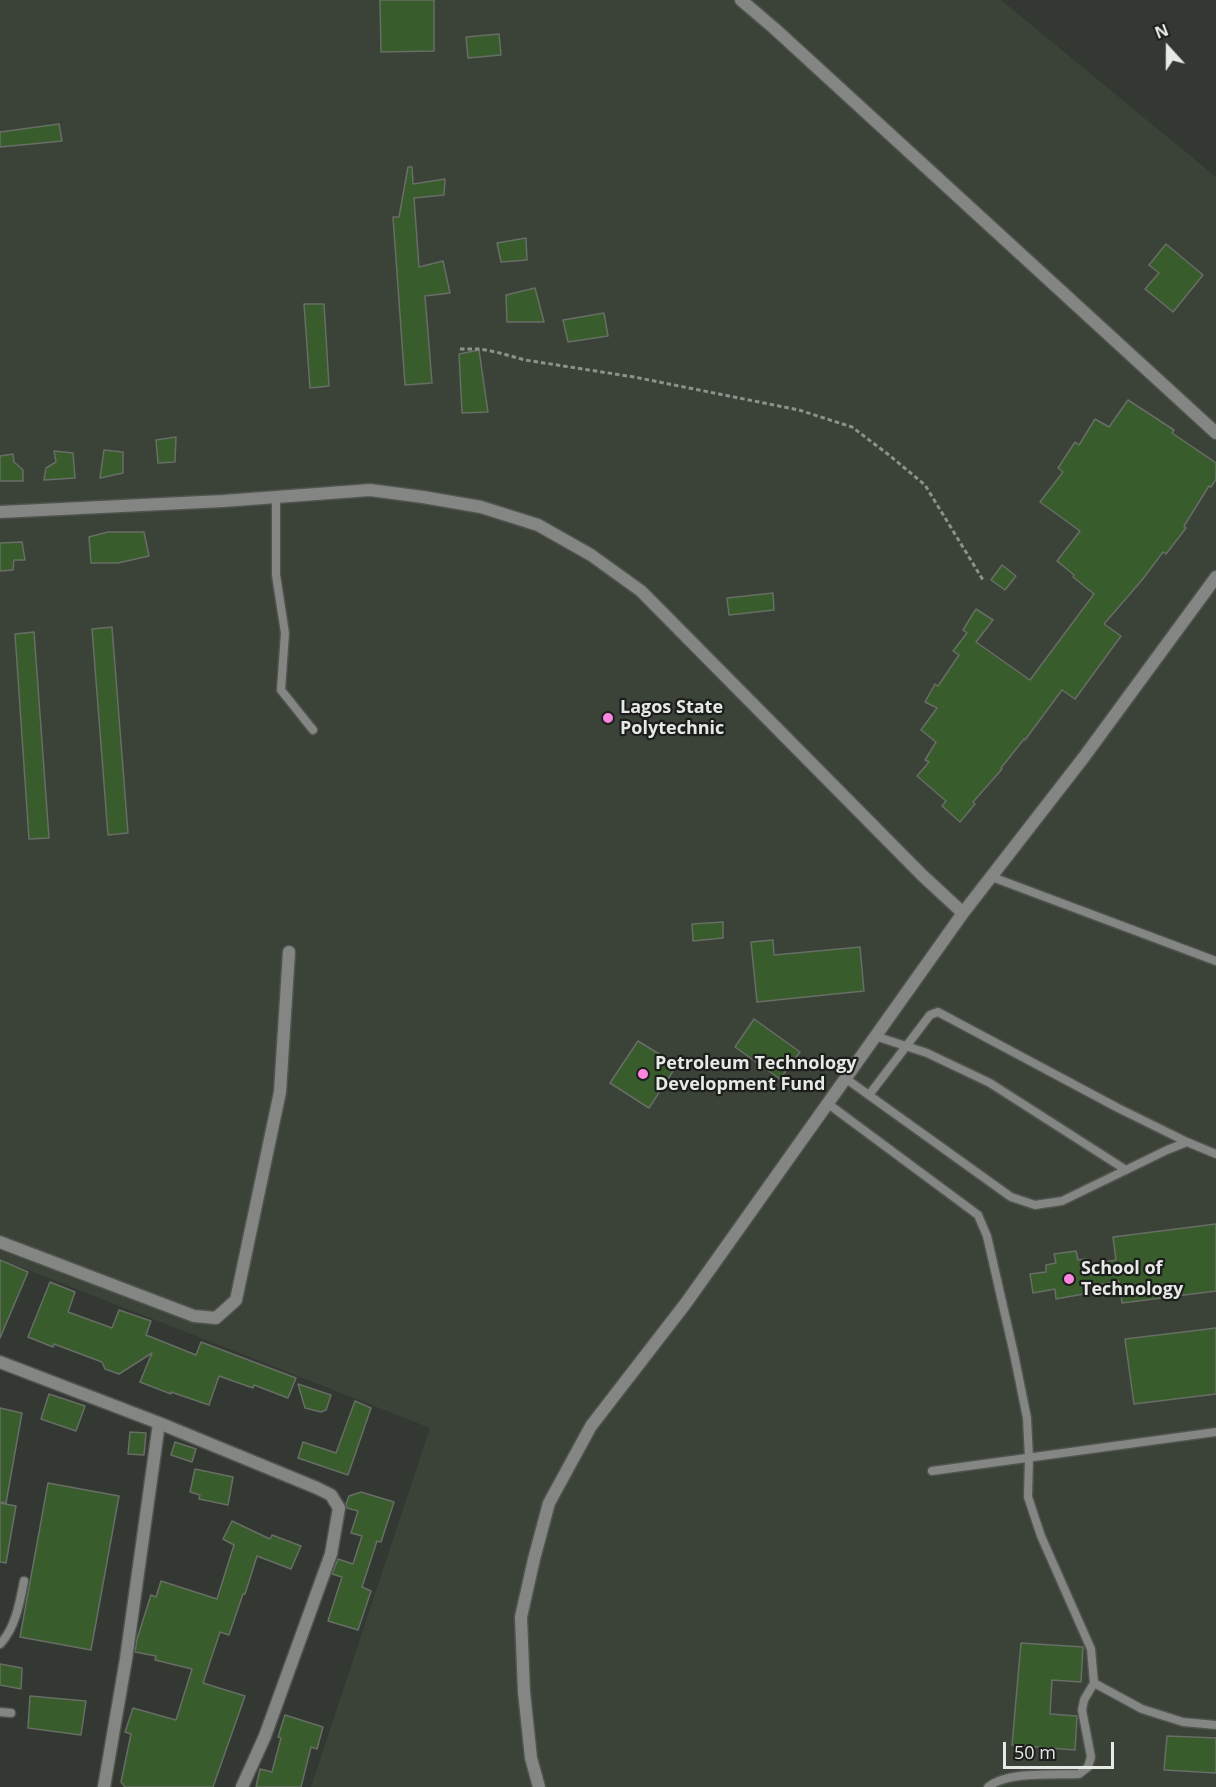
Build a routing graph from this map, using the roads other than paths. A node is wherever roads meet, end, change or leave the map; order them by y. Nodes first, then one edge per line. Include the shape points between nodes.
1 (741, 0) edge
2 (1216, 433) edge
3 (276, 496) junction
4 (0, 512) edge
5 (1216, 577) edge
6 (313, 730) dead end
7 (992, 877) junction
8 (963, 913) junction
9 (289, 952) dead end
10 (1216, 961) edge
11 (875, 1036) junction
12 (906, 1046) junction
13 (845, 1078) junction
14 (869, 1095) junction
15 (827, 1103) junction
16 (1187, 1142) junction
17 (1216, 1154) edge
18 (1126, 1170) junction
19 (0, 1242) edge
20 (0, 1362) edge
21 (159, 1423) junction
22 (1216, 1432) edge
23 (1029, 1458) junction
24 (932, 1470) dead end
25 (24, 1581) dead end
26 (0, 1644) edge
27 (1094, 1683) junction
28 (0, 1712) edge
29 (11, 1713) dead end
30 (1216, 1725) edge
31 (104, 1787) edge
32 (242, 1787) edge
33 (539, 1787) edge
34 (988, 1787) edge

1 - 2 street
3 - 4 street
3 - 6 lane via 276,575 285,633 280,690
3 - 8 street via 370,490 423,496 481,507 538,525 591,555 641,591
5 - 7 street
7 - 8 street
7 - 10 lane
8 - 11 street
9 - 19 street via 280,1092 236,1300 216,1318 194,1316
11 - 12 lane
11 - 13 street
12 - 14 lane
12 - 16 lane via 930,1015 938,1012
12 - 18 lane via 990,1083
13 - 14 lane
13 - 15 street
14 - 18 lane via 1011,1197 1035,1205 1062,1201
15 - 23 lane via 978,1215 987,1236 1017,1364 1027,1418
15 - 33 street via 686,1303 591,1426 549,1503 521,1617 524,1692 531,1758
16 - 17 lane
16 - 18 lane
20 - 21 street
21 - 31 street
21 - 32 street via 317,1488 331,1495 339,1508 328,1562 265,1736
22 - 23 lane
23 - 24 lane
23 - 27 lane via 1028,1497 1091,1649
25 - 26 lane via 19,1606 6,1639
27 - 30 lane via 1142,1708 1183,1722
27 - 34 lane via 1082,1710 1091,1757 1088,1767 1079,1774 1008,1777
28 - 29 lane

